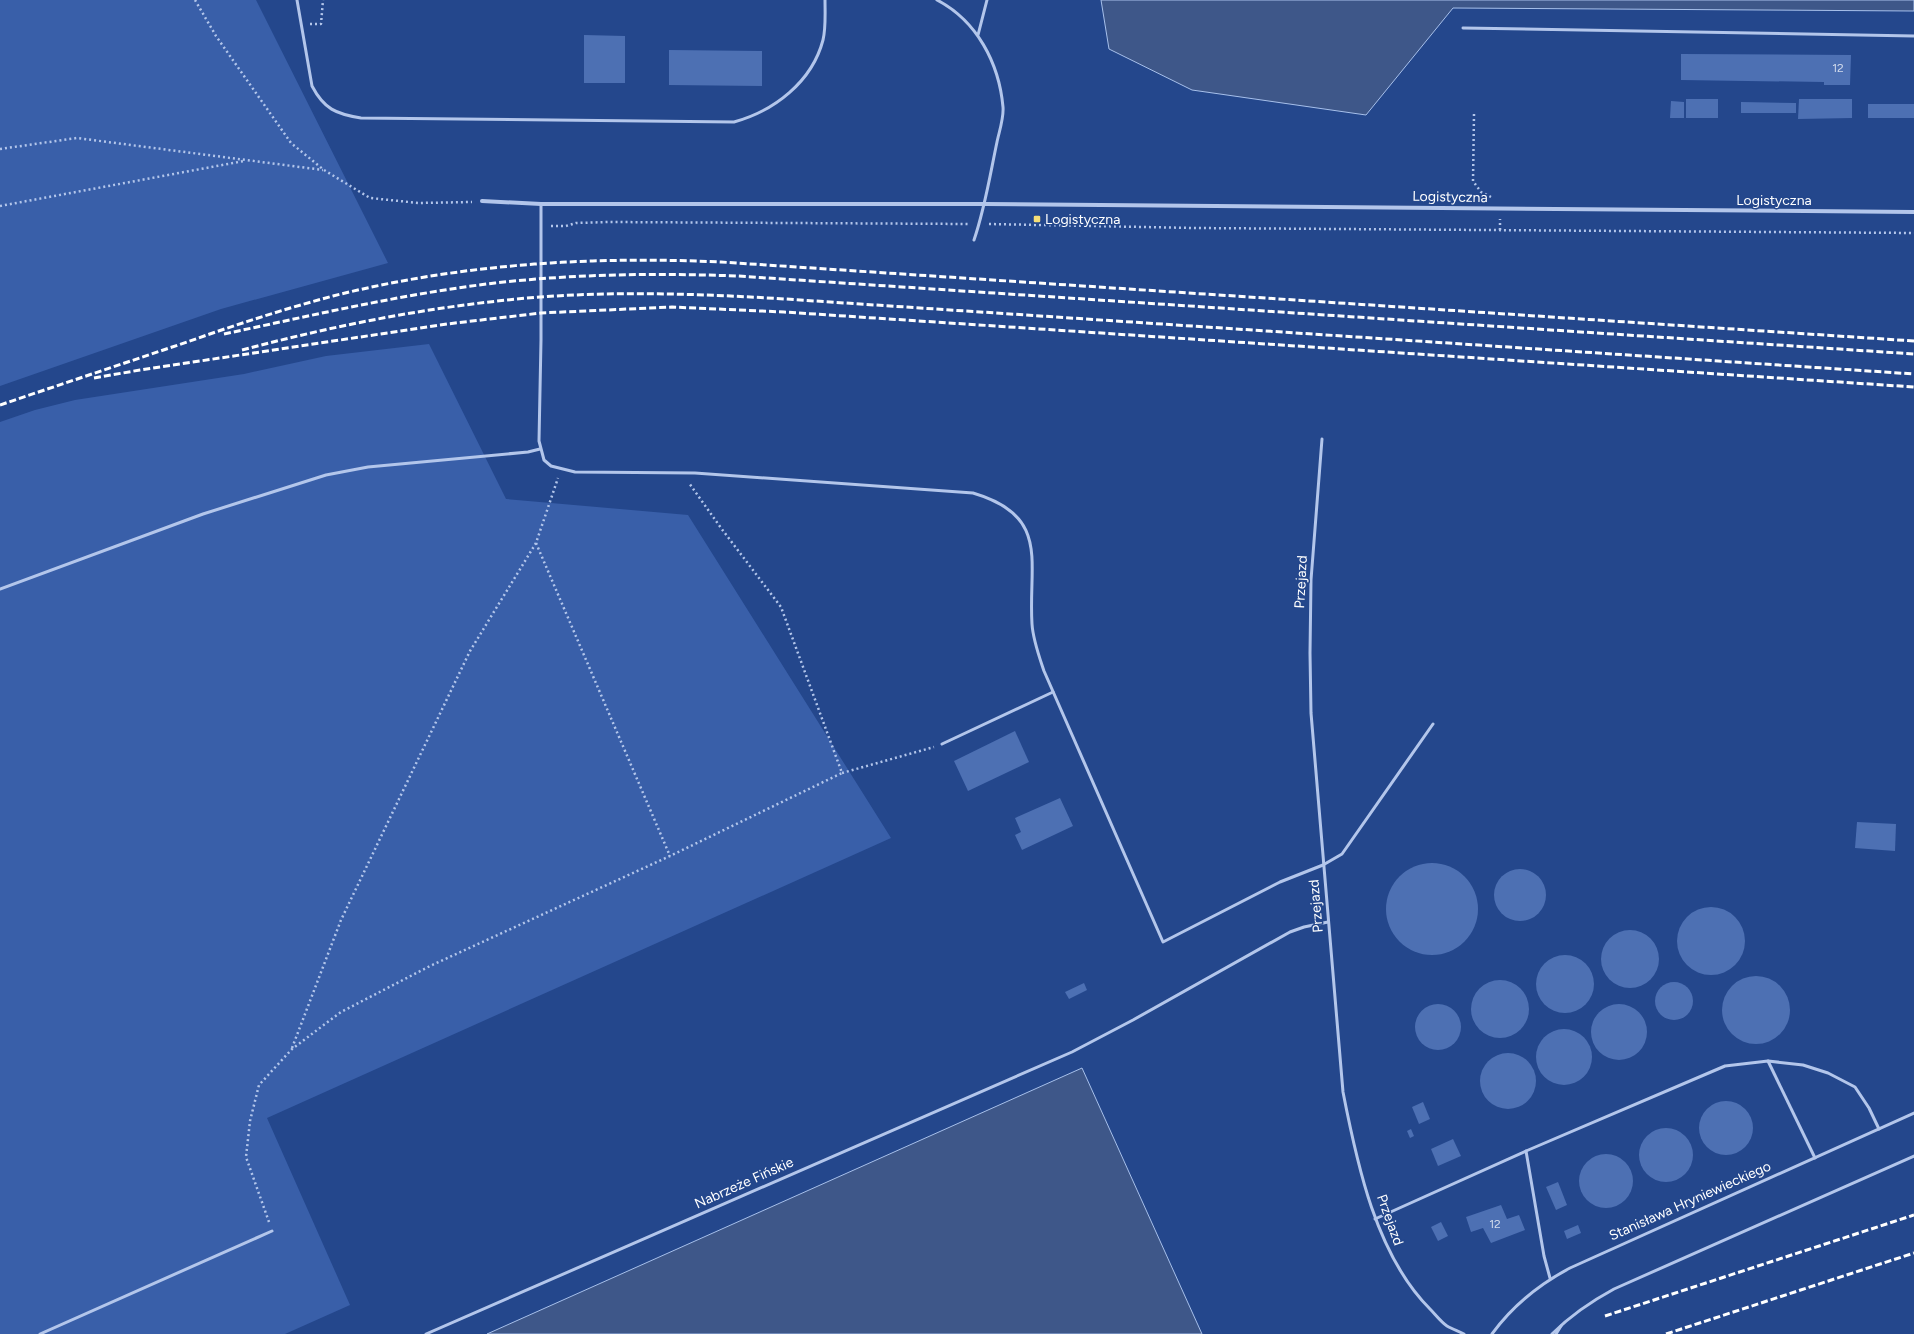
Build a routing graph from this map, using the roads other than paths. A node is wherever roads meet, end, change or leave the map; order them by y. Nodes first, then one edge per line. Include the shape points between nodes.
1 (298, 0) edge
2 (825, 0) edge
3 (937, 0) edge
4 (987, 0) edge
5 (1463, 28) dead end
6 (978, 35) junction
7 (1914, 36) edge
8 (482, 201) road end
9 (541, 204) junction
10 (985, 204) junction
11 (1914, 212) edge
12 (974, 240) dead end
13 (1322, 440) dead end
14 (540, 449) junction
15 (0, 589) edge
16 (1053, 692) junction
17 (1433, 724) dead end
18 (942, 744) road end
19 (1323, 865) junction
20 (1328, 922) junction
21 (1768, 1061) junction
22 (1914, 1114) edge
23 (1879, 1129) junction
24 (1526, 1151) junction
25 (1914, 1156) edge
26 (1815, 1158) junction
27 (1375, 1219) junction
28 (272, 1231) road end
29 (1550, 1278) junction
30 (1563, 1323) junction
31 (40, 1334) edge
32 (426, 1334) edge
33 (1464, 1334) edge
34 (1492, 1334) edge
35 (1552, 1334) edge
36 (1556, 1334) edge

1 - 2 lane via 312,86 325,105 343,115 361,118 734,122 772,106 807,75 824,39
3 - 6 lane via 960,17
4 - 6 lane
5 - 7 lane
6 - 10 lane via 998,75 1004,108
8 - 9 street, Logistyczna
9 - 10 street, Logistyczna
9 - 14 lane
10 - 11 street, Logistyczna
10 - 12 lane
13 - 19 lane, Przejazd via 1311,580 1310,653 1311,714
14 - 15 lane via 368,467 326,475 203,514
14 - 16 lane via 544,460 551,466 575,472 682,473 940,490 991,499 1005,506 1026,530 1034,570 1032,624 1035,643
16 - 18 lane
16 - 19 lane via 1163,942 1280,882
17 - 19 lane via 1342,854
19 - 20 lane, Przejazd
20 - 27 lane, Przejazd via 1343,1092
20 - 32 lane, Nabrzeże Fińskie via 1290,932 1072,1052
21 - 23 lane via 1803,1065 1828,1073 1855,1087
21 - 24 lane via 1724,1066
21 - 26 lane
22 - 23 lane, Stanisława Hryniewieckiego
23 - 26 lane, Stanisława Hryniewieckiego
24 - 27 lane
24 - 29 lane
25 - 30 lane via 1614,1290 1585,1305
26 - 29 lane, Stanisława Hryniewieckiego
27 - 33 lane, Przejazd via 1395,1264 1423,1302 1447,1326
28 - 31 lane
29 - 34 lane, Stanisława Hryniewieckiego via 1511,1310
30 - 35 lane
30 - 36 lane

